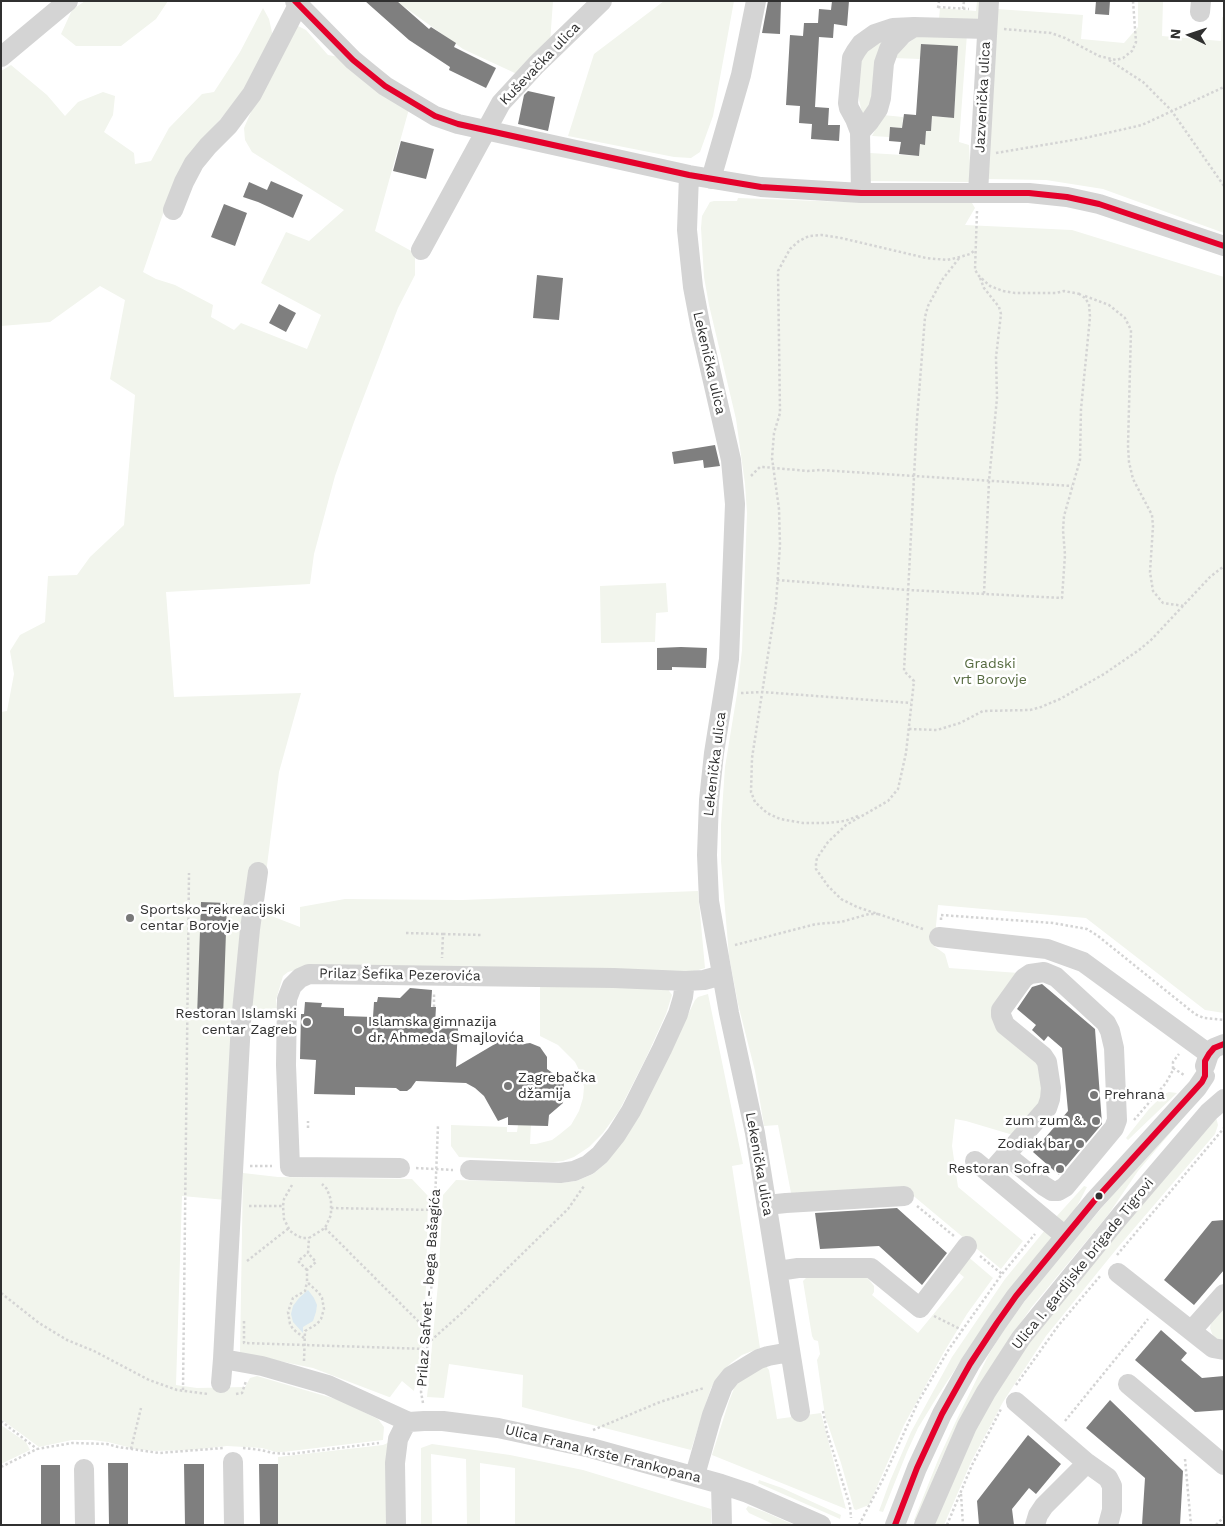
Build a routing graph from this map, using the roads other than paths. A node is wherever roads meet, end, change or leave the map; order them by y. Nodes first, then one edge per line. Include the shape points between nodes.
1 (68, 1) edge
2 (602, 1) edge
3 (756, 1) edge
4 (297, 3) edge
5 (982, 6) edge
6 (914, 26) junction
7 (988, 29) junction
8 (1, 57) edge
9 (485, 131) junction
10 (860, 132) junction
11 (689, 175) junction
12 (711, 179) junction
13 (861, 193) junction
14 (978, 193) junction
15 (173, 210) dead end
16 (1224, 246) edge
17 (421, 250) dead end
18 (258, 872) dead end
19 (939, 937) road end
20 (1070, 957) junction
21 (722, 974) junction
22 (1056, 977) junction
23 (685, 981) junction
24 (1216, 1049) edge
25 (1205, 1076) junction
26 (1224, 1093) edge
27 (1224, 1099) edge
28 (1006, 1155) junction
29 (400, 1168) road end
30 (470, 1170) road end
31 (904, 1196) dead end
32 (767, 1205) junction
33 (1065, 1236) junction
34 (967, 1246) dead end
35 (1111, 1268) road end
36 (778, 1271) junction
37 (1224, 1294) edge
38 (1192, 1330) junction
39 (1224, 1350) edge
40 (790, 1352) junction
41 (223, 1359) junction
42 (1128, 1384) dead end
43 (221, 1391) road end
44 (1011, 1398) road end
45 (800, 1412) dead end
46 (419, 1417) junction
47 (235, 1452) road end
48 (1087, 1463) junction
49 (1224, 1465) edge
50 (84, 1469) dead end
51 (695, 1475) junction
52 (722, 1484) junction
53 (85, 1525) edge
54 (234, 1525) edge
55 (396, 1525) edge
56 (722, 1525) edge
57 (821, 1525) edge
58 (895, 1525) edge
59 (924, 1525) edge
60 (1035, 1525) edge
61 (1108, 1525) edge

1 - 8 street
2 - 9 street, Kuševačka ulica via 515,86 501,102
3 - 12 street via 741,75
4 - 9 street via 353,60 385,86 435,116
4 - 15 street via 252,94 194,163
5 - 7 street, Jazvenička ulica
6 - 7 street
6 - 10 street via 889,49 878,108
6 - 10 street via 875,34 861,44 852,58 848,103
7 - 14 street, Jazvenička ulica
9 - 11 street
9 - 17 street, Kuševačka ulica
10 - 13 street
11 - 12 street
11 - 21 street, Lekenička ulica via 688,230 693,287 731,460 735,504 729,659 714,753 707,854 709,900
12 - 13 street via 761,187
13 - 14 street
14 - 16 street via 1050,194 1084,201
18 - 41 street via 241,1022
19 - 20 street via 1047,950
20 - 22 street
20 - 24 street via 1083,962
21 - 23 street via 704,980
21 - 32 street, Lekenička ulica
22 - 28 street via 1044,972 1030,974 1001,1010 1005,1024 1043,1056 1051,1088 1047,1108
22 - 28 street via 1106,1023 1110,1031 1114,1048 1117,1120 1114,1128 1058,1191 1044,1186
23 - 29 street, Prilaz Šefika Pezerovića via 310,974 300,978 292,986 287,999 286,1065 293,1174
23 - 30 street via 678,1014 662,1049 616,1135 600,1155 588,1165 560,1173
24 - 25 street via 1205,1061
25 - 26 street via 1215,1090
25 - 33 street, Ulica I. gardijske brigade Tigrovi
27 - 59 street, Ulica I. gardijske brigade Tigrovi via 1120,1215 1021,1338 967,1426
28 - 33 street via 982,1167
31 - 32 street
32 - 36 street, Lekenička ulica
33 - 58 street, Ulica I. gardijske brigade Tigrovi via 1016,1296 970,1364 942,1414
34 - 36 street via 920,1308 872,1268
35 - 38 street
36 - 40 street, Lekenička ulica
37 - 38 street
38 - 39 street via 1213,1348
40 - 45 street, Lekenička ulica
40 - 51 street via 759,1359 731,1376 723,1386
41 - 43 street
41 - 46 street via 328,1384
42 - 49 street
44 - 48 street
46 - 51 street, Ulica Frana Krste Frankopana via 522,1432
46 - 55 street via 404,1427 398,1439
47 - 54 street
48 - 60 street via 1044,1506
48 - 61 street via 1108,1478 1112,1486
50 - 53 street
51 - 52 street, Ulica Frana Krste Frankopana
52 - 56 street
52 - 57 street, Ulica Frana Krste Frankopana

